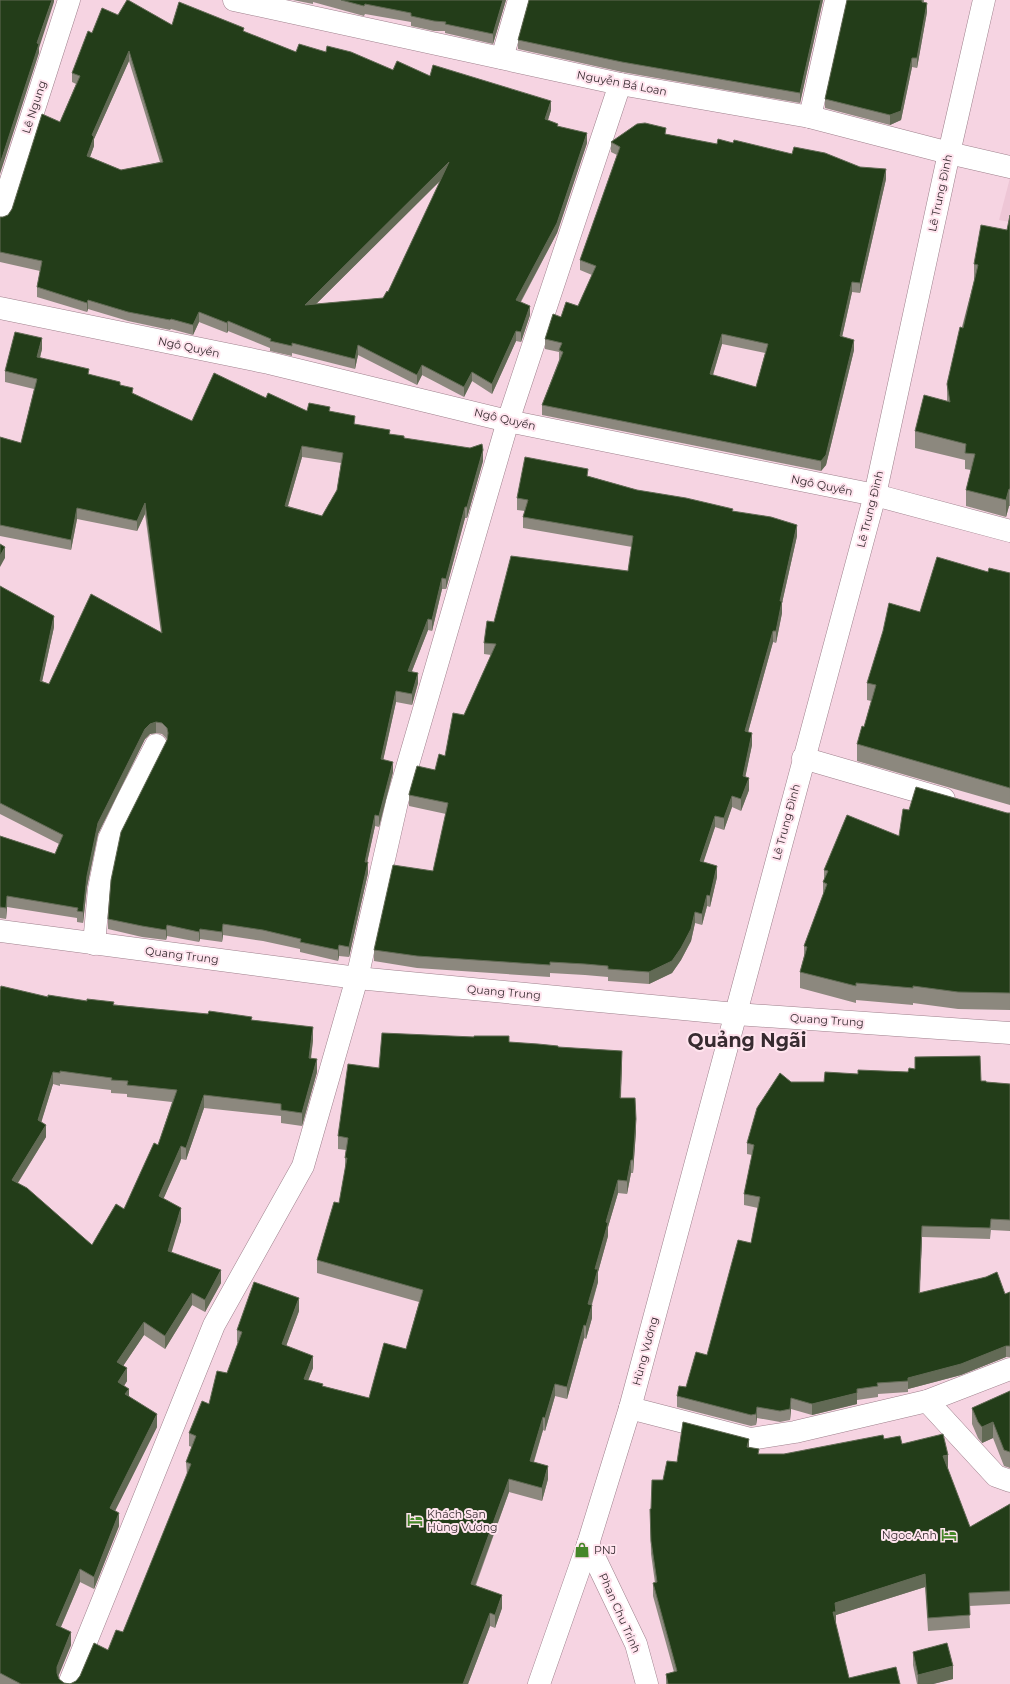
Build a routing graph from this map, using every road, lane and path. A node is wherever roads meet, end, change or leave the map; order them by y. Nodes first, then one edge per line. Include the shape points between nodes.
1 (69, 0) edge
2 (234, 0) edge
3 (519, 0) edge
4 (836, 0) edge
5 (984, 0) edge
6 (502, 58) junction
7 (620, 84) junction
8 (810, 117) junction
9 (949, 153) junction
10 (1010, 167) edge
11 (0, 215) edge
12 (0, 308) edge
13 (508, 421) junction
14 (874, 495) junction
15 (1010, 531) edge
16 (156, 745) dead end
17 (804, 758) junction
18 (964, 805) edge
19 (0, 931) edge
20 (94, 944) junction
21 (357, 978) junction
22 (736, 1014) junction
23 (1010, 1033) edge
24 (1010, 1369) edge
25 (927, 1401) junction
26 (630, 1408) junction
27 (1010, 1481) edge
28 (588, 1544) junction
29 (69, 1684) edge
30 (539, 1684) edge
31 (647, 1684) edge

1 - 11 street, Lê Ngung
2 - 6 street, Nguyễn Bá Loan
3 - 6 street
4 - 8 street
5 - 9 street, Lê Trung Đình
6 - 7 street, Nguyễn Bá Loan
7 - 8 street, Nguyễn Bá Loan
7 - 13 street
8 - 9 street, Nguyễn Bá Loan
9 - 10 street, Nguyễn Bá Loan
9 - 14 street, Lê Trung Đình
12 - 13 street, Ngô Quyền via 269,363
13 - 14 street, Ngô Quyền
13 - 21 street via 397,802
14 - 15 street, Ngô Quyền
14 - 17 street, Lê Trung Đình
16 - 20 street via 109,838 99,889
17 - 18 street
17 - 22 street, Lê Trung Đình
19 - 20 street, Quang Trung
20 - 21 street, Quang Trung
21 - 22 street, Quang Trung
21 - 29 street via 303,1166 214,1325
22 - 23 street, Quang Trung
22 - 26 street, Hùng Vương
24 - 25 street
25 - 26 street via 795,1432 750,1439
25 - 27 street via 996,1476
26 - 28 street, Hùng Vương
28 - 30 street, Hùng Vương
28 - 31 street, Phan Chu Trinh via 636,1644

